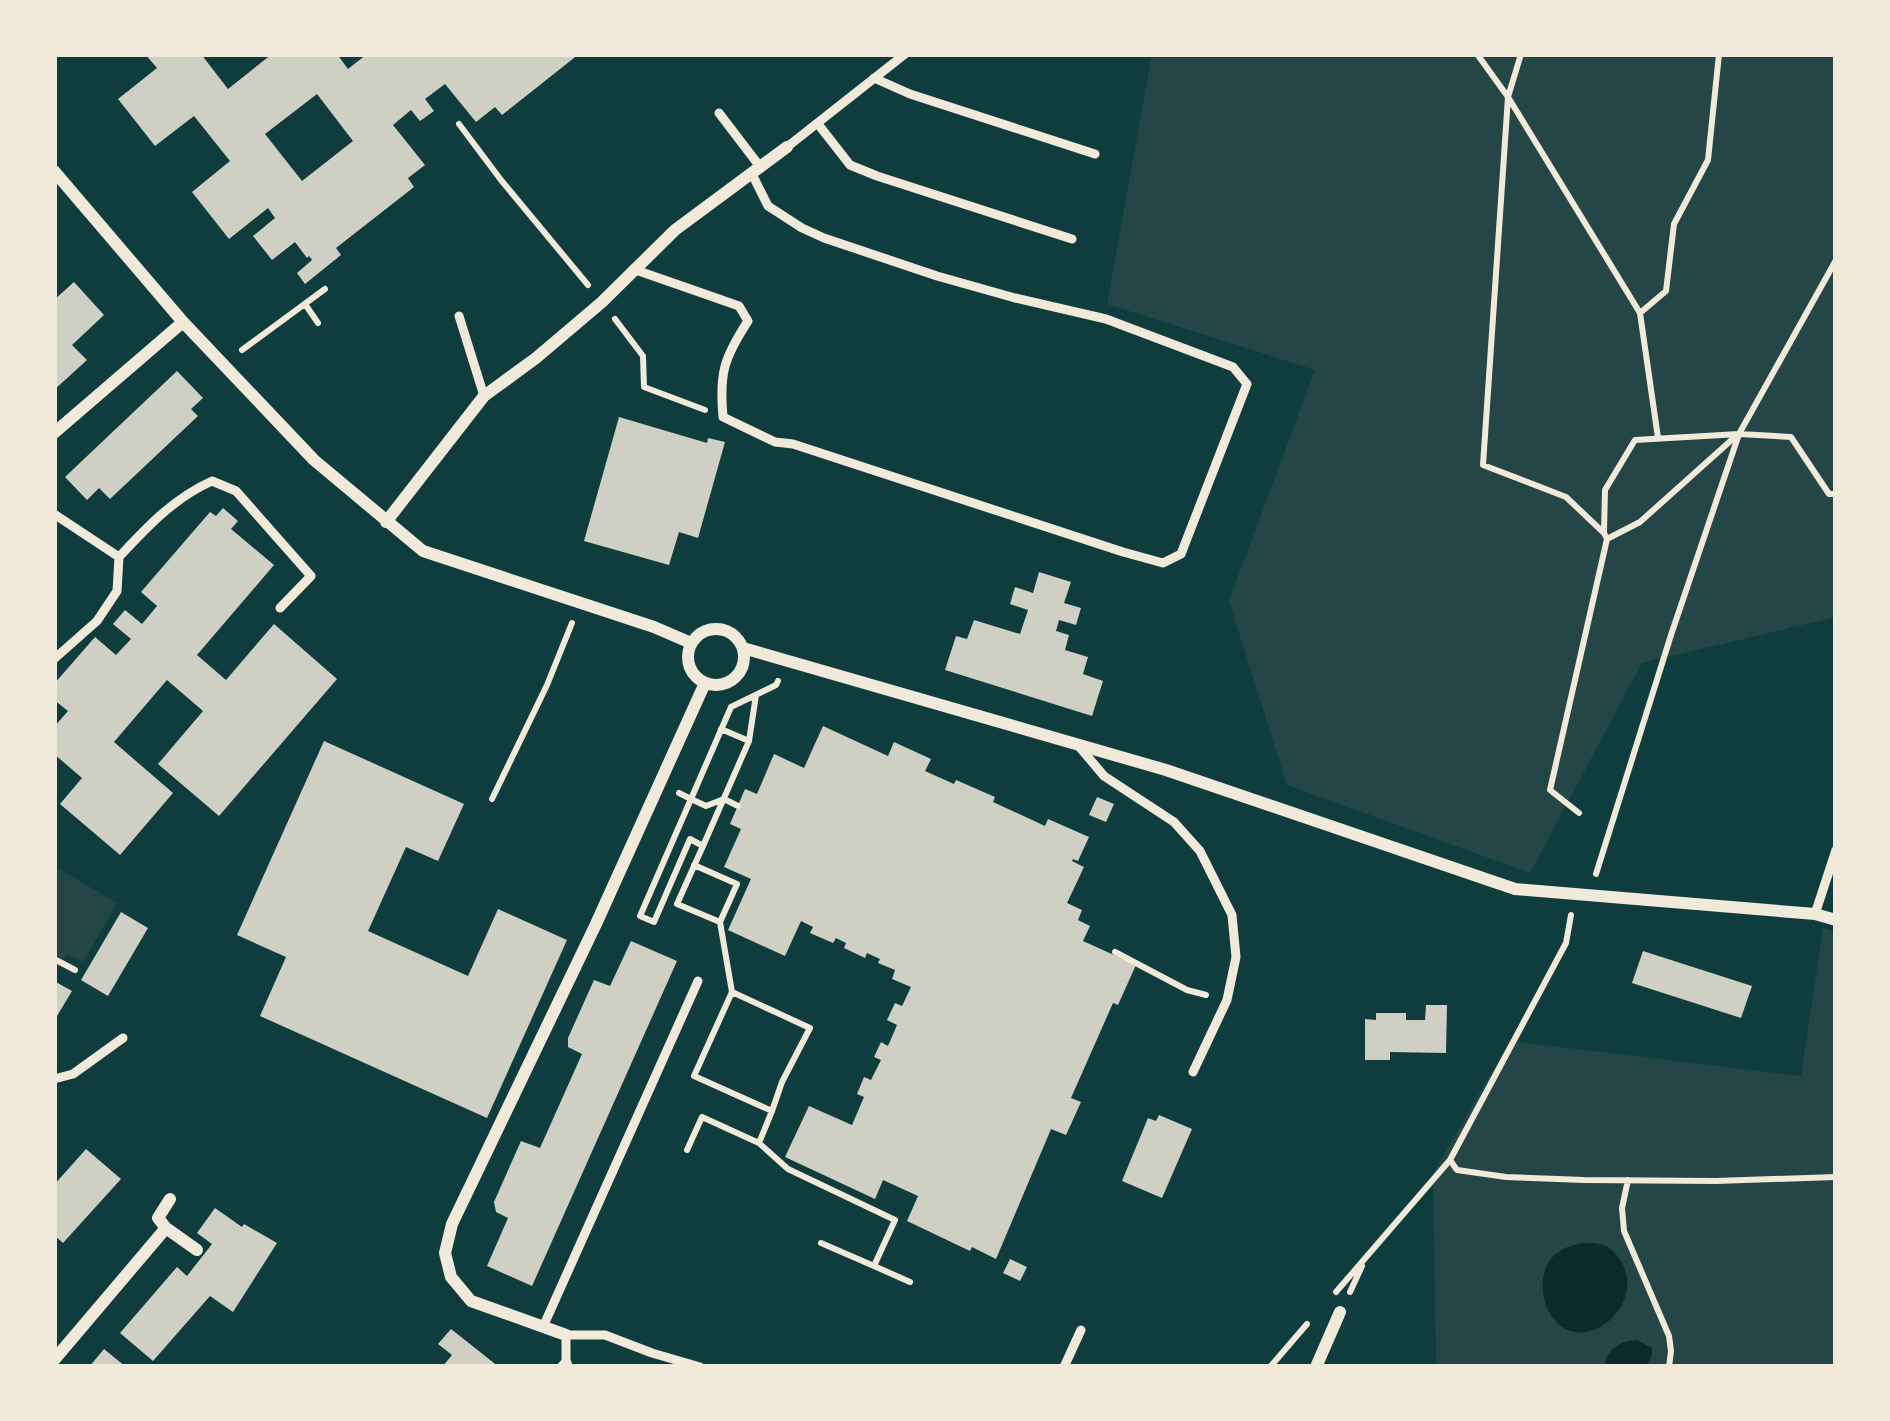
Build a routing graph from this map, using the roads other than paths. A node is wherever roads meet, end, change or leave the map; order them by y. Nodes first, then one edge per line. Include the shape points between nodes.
1 (904, 54) edge
2 (874, 78) junction
3 (719, 113) dead end
4 (818, 124) junction
5 (787, 147) joint
6 (1095, 154) dead end
7 (54, 171) edge
8 (756, 171) junction
9 (1072, 239) dead end
10 (633, 269) junction
11 (459, 316) dead end
12 (183, 322) junction
13 (484, 396) junction
14 (54, 433) edge
15 (54, 514) edge
16 (386, 522) junction
17 (119, 557) junction
18 (280, 608) dead end
19 (691, 644) junction
20 (743, 648) junction
21 (54, 659) edge
22 (705, 683) junction
23 (1077, 745) junction
24 (1836, 850) edge
25 (1815, 914) junction
26 (1836, 920) edge
27 (698, 981) dead end
28 (124, 1038) dead end
29 (1193, 1072) dead end
30 (54, 1079) edge
31 (170, 1199) dead end
32 (166, 1228) junction
33 (197, 1250) dead end
34 (1340, 1312) road end
35 (543, 1327) junction
36 (1081, 1330) dead end
37 (566, 1335) junction
38 (54, 1360) edge
39 (564, 1365) edge
40 (700, 1367) edge
41 (1064, 1367) edge
42 (1316, 1367) edge

1 - 2 lane
2 - 4 lane
2 - 6 lane
3 - 8 lane
4 - 5 lane
4 - 9 lane via 850,165
5 - 8 street
7 - 12 street
8 - 10 street
8 - 10 lane via 768,206 824,238 1106,319 1233,367 1247,384 1181,554 1162,562 1123,552 775,442 723,417 719,381 748,321 739,305
10 - 13 street
11 - 13 lane
12 - 14 street
12 - 16 street via 314,460
13 - 16 street
15 - 17 lane
16 - 19 street via 423,551
17 - 18 lane via 162,511 212,481 236,491 311,576
17 - 21 lane via 117,591
19 - 20 street via 714,629
19 - 22 street via 688,664
20 - 22 street via 737,676
20 - 23 street
22 - 35 street via 452,1224 445,1253 451,1277 471,1301
23 - 25 street via 1515,889
23 - 29 lane via 1104,776 1174,822 1200,851 1232,915 1236,957 1227,1000
24 - 25 lane
25 - 26 street
27 - 35 lane
28 - 30 lane
31 - 32 street via 158,1218
32 - 33 street
32 - 38 street
34 - 42 street
35 - 37 street
36 - 41 lane
37 - 39 lane
37 - 40 lane via 604,1335

